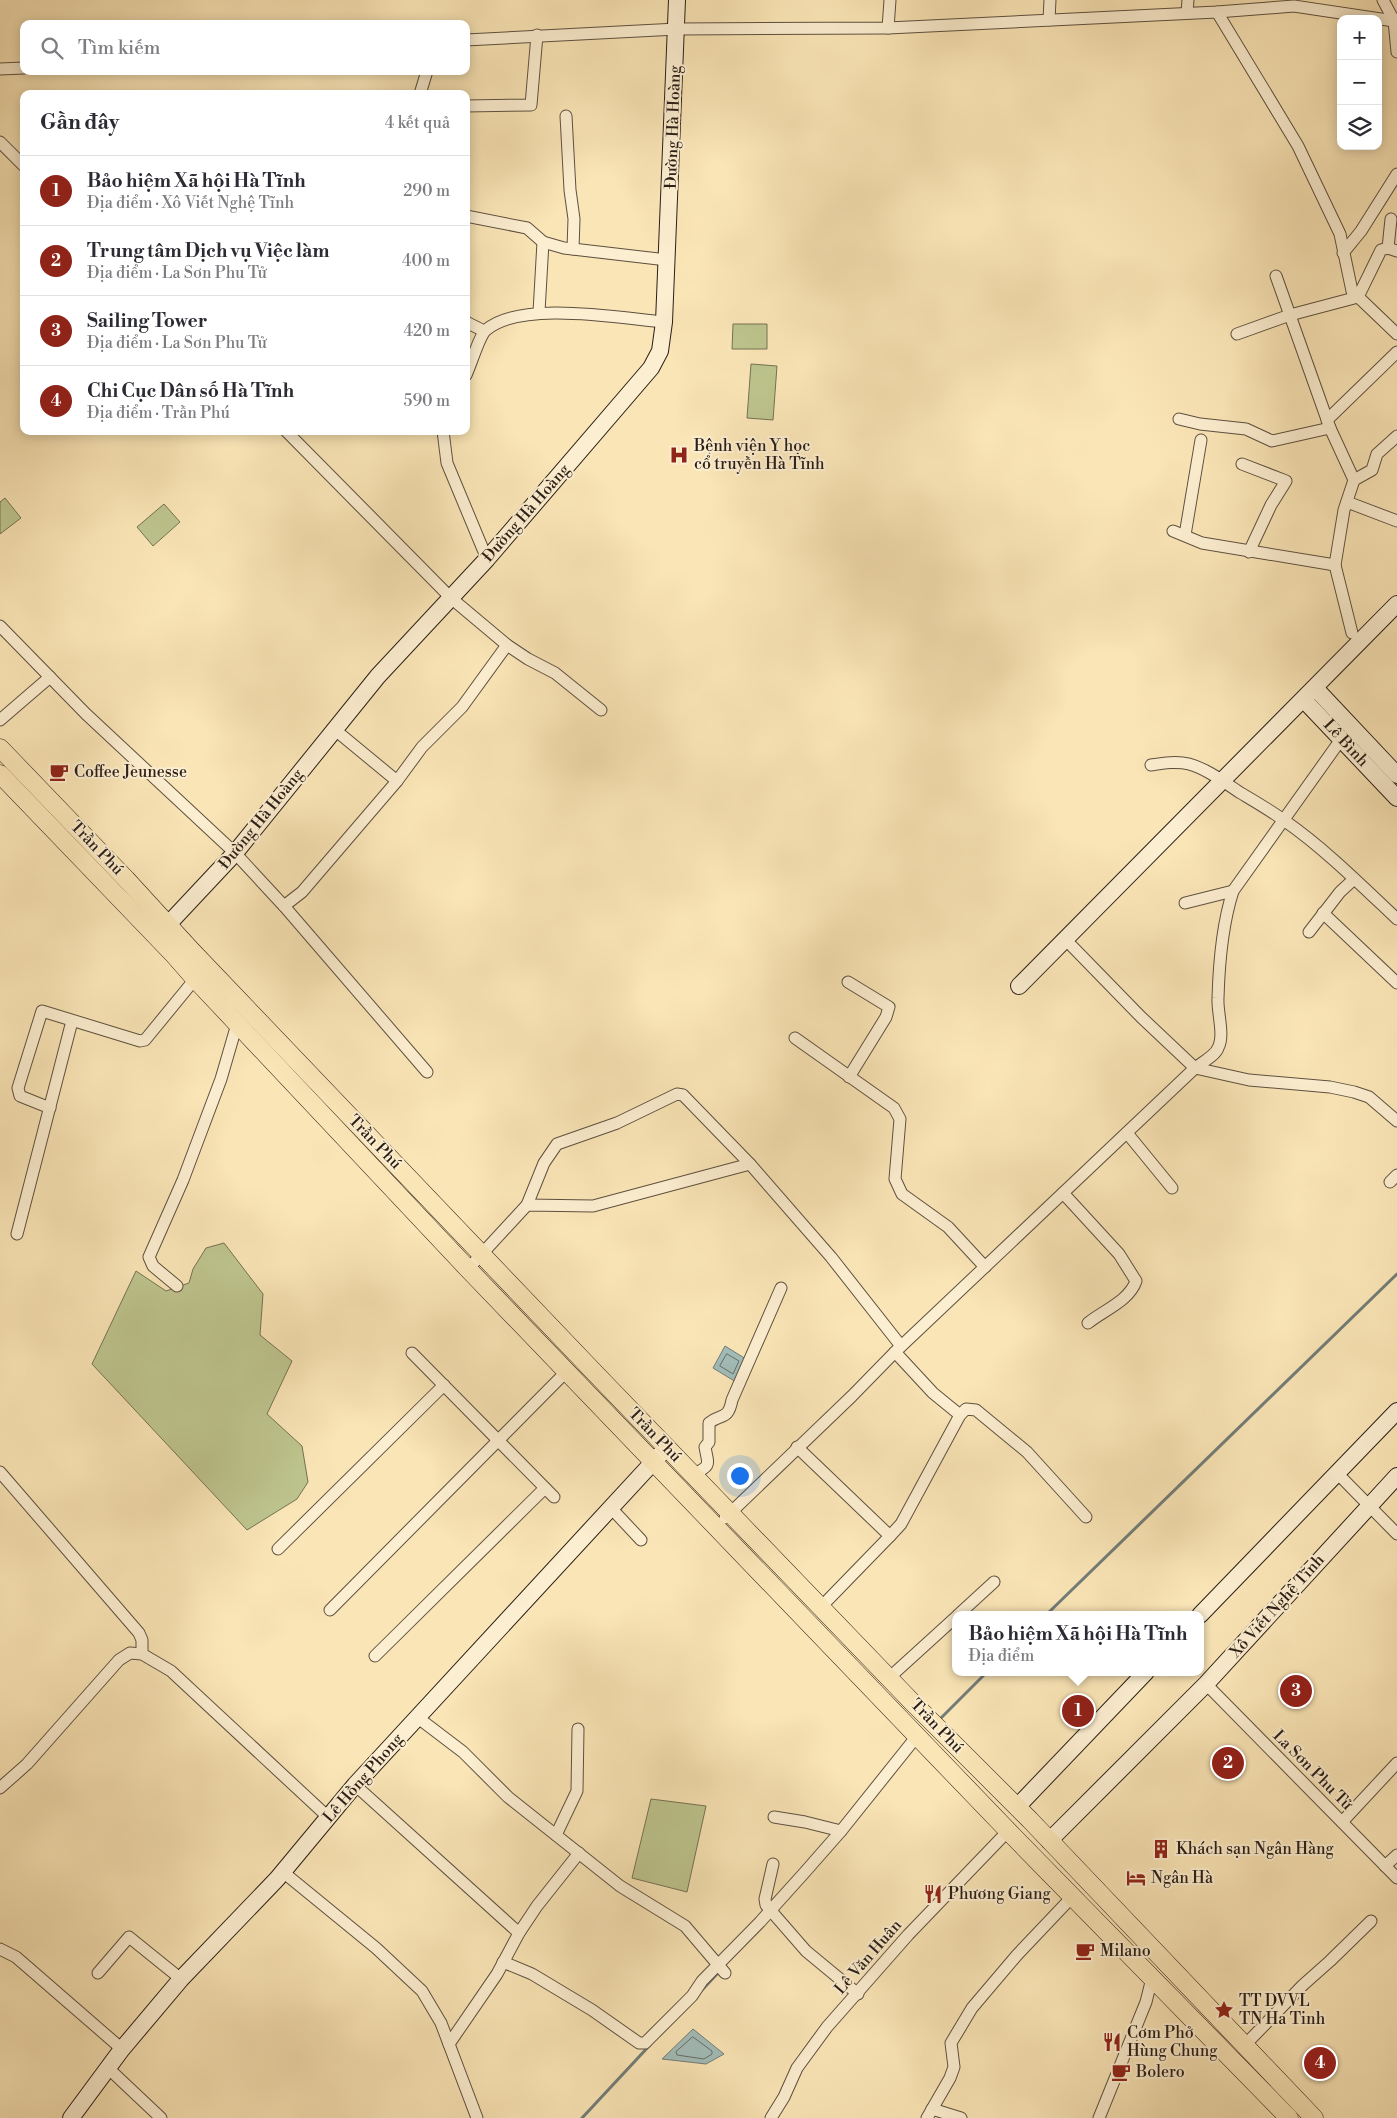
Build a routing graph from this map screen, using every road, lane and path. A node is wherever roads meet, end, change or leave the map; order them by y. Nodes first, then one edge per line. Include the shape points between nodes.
1 (677, 0) edge
2 (890, 0) edge
3 (1050, 0) edge
4 (1188, 0) edge
5 (1383, 0) edge
6 (1217, 12) junction
7 (1187, 13) junction
8 (1049, 20) junction
9 (1396, 20) edge
10 (888, 28) junction
11 (677, 29) junction
12 (537, 35) junction
13 (470, 40) edge
14 (1397, 52) edge
15 (20, 68) edge
16 (0, 69) edge
17 (426, 75) edge
18 (421, 90) edge
19 (470, 106) edge
20 (566, 116) dead end
21 (0, 142) edge
22 (20, 162) edge
23 (1397, 174) edge
24 (470, 217) edge
25 (1391, 219) dead end
26 (543, 242) junction
27 (574, 249) junction
28 (1392, 250) edge
29 (1343, 254) junction
30 (667, 260) junction
31 (1276, 276) dead end
32 (1358, 297) junction
33 (539, 312) junction
34 (1290, 315) junction
35 (664, 322) junction
36 (470, 324) edge
37 (484, 331) junction
38 (1237, 334) dead end
39 (1397, 334) edge
40 (1397, 352) edge
41 (470, 365) edge
42 (1179, 419) dead end
43 (1329, 424) junction
44 (290, 435) edge
45 (443, 435) edge
46 (1397, 436) edge
47 (1201, 440) dead end
48 (1242, 464) dead end
49 (1354, 480) junction
50 (1347, 502) junction
51 (1397, 521) edge
52 (1173, 530) dead end
53 (1185, 535) junction
54 (1249, 552) junction
55 (487, 559) junction
56 (1335, 565) junction
57 (451, 598) junction
58 (1397, 604) edge
59 (0, 626) edge
60 (1352, 633) dead end
61 (507, 645) junction
62 (50, 677) junction
63 (1310, 694) junction
64 (601, 710) dead end
65 (0, 720) edge
66 (334, 729) junction
67 (1342, 738) junction
68 (0, 748) edge
69 (1151, 765) dead end
70 (0, 774) edge
71 (1397, 775) edge
72 (397, 781) junction
73 (1222, 781) junction
74 (1397, 798) edge
75 (1285, 821) junction
76 (235, 853) junction
77 (1354, 878) junction
78 (1233, 891) junction
79 (1185, 903) dead end
80 (284, 906) junction
81 (1323, 913) junction
82 (1397, 919) edge
83 (169, 924) junction
84 (1309, 932) dead end
85 (156, 937) junction
86 (1065, 939) junction
87 (194, 979) junction
88 (848, 982) dead end
89 (1397, 983) edge
90 (1019, 986) dead end
91 (72, 1021) junction
92 (237, 1024) junction
93 (794, 1038) dead end
94 (1195, 1068) junction
95 (427, 1072) dead end
96 (849, 1077) junction
97 (50, 1108) junction
98 (1397, 1121) edge
99 (1126, 1133) junction
100 (750, 1164) junction
101 (1172, 1188) dead end
102 (1063, 1193) junction
103 (527, 1205) junction
104 (17, 1234) dead end
105 (482, 1254) junction
106 (985, 1268) junction
107 (468, 1269) junction
108 (177, 1286) dead end
109 (781, 1288) dead end
110 (1088, 1323) dead end
111 (898, 1349) junction
112 (412, 1353) dead end
113 (567, 1371) junction
114 (444, 1385) junction
115 (1397, 1411) edge
116 (960, 1415) junction
117 (499, 1440) junction
118 (667, 1447) junction
119 (797, 1447) junction
120 (654, 1461) junction
121 (0, 1472) edge
122 (1337, 1473) junction
123 (694, 1474) junction
124 (1397, 1476) edge
125 (545, 1488) junction
126 (554, 1498) dead end
127 (1369, 1505) junction
128 (611, 1508) junction
129 (731, 1513) junction
130 (1086, 1517) dead end
131 (717, 1526) junction
132 (1397, 1534) edge
133 (890, 1536) junction
134 (641, 1540) dead end
135 (278, 1549) dead end
136 (994, 1582) dead end
137 (821, 1607) junction
138 (330, 1610) dead end
139 (962, 1611) edge
140 (1204, 1611) edge
141 (952, 1621) edge
142 (142, 1654) junction
143 (375, 1656) dead end
144 (1142, 1676) edge
145 (890, 1677) junction
146 (1206, 1684) junction
147 (417, 1717) junction
148 (578, 1728) dead end
149 (917, 1736) junction
150 (1397, 1763) edge
151 (355, 1786) junction
152 (0, 1788) edge
153 (1016, 1807) junction
154 (328, 1817) junction
155 (774, 1817) dead end
156 (1342, 1822) junction
157 (841, 1831) junction
158 (1008, 1831) junction
159 (556, 1834) junction
160 (1049, 1841) junction
161 (579, 1853) junction
162 (1397, 1855) edge
163 (773, 1864) dead end
164 (1385, 1866) junction
165 (283, 1872) junction
166 (1397, 1878) edge
167 (1072, 1897) junction
168 (773, 1914) junction
169 (1371, 1921) dead end
170 (519, 1933) junction
171 (0, 1949) edge
172 (503, 1962) junction
173 (721, 1969) junction
174 (98, 1973) dead end
175 (1152, 1978) junction
176 (180, 1979) junction
177 (858, 1994) junction
178 (449, 2044) junction
179 (1244, 2046) junction
180 (122, 2049) junction
181 (108, 2068) junction
182 (929, 2113) edge
183 (72, 2118) edge
184 (161, 2118) edge
185 (477, 2118) edge
186 (771, 2118) edge
187 (961, 2118) edge
188 (1099, 2118) edge
189 (1288, 2118) edge
190 (1314, 2118) edge

1 - 11 street, Đường Hà Hoàng
2 - 10 street
3 - 8 street
4 - 7 street
5 - 9 street
6 - 7 street
6 - 9 street via 1294,6
6 - 29 street via 1298,146 1340,234
7 - 8 street
8 - 10 street
9 - 14 street
10 - 11 street
11 - 12 street
11 - 30 street, Đường Hà Hoàng
12 - 13 street
12 - 19 street via 531,105
15 - 16 street
17 - 18 street
20 - 27 street
21 - 22 street
23 - 29 street
24 - 26 street via 527,228
25 - 28 street
26 - 27 street
26 - 33 street
27 - 30 street
28 - 32 street via 1381,250
29 - 32 street via 1352,291
30 - 35 street, Đường Hà Hoàng
31 - 34 street
32 - 34 street
32 - 39 street
33 - 35 street
33 - 37 street via 500,320
34 - 38 street
34 - 43 street
35 - 55 street, Đường Hà Hoàng via 660,351 651,368
36 - 37 street
37 - 41 street
40 - 43 street
42 - 43 street via 1246,429 1272,441
43 - 49 street
44 - 57 street
45 - 55 street via 446,463
46 - 49 street via 1377,454 1372,470
47 - 53 street
48 - 54 street via 1286,481
49 - 50 street
50 - 51 street
50 - 56 street
52 - 53 street
53 - 54 street via 1202,543
54 - 56 street
55 - 57 street, Đường Hà Hoàng
56 - 60 street
57 - 61 street
57 - 66 street, Đường Hà Hoàng
58 - 63 street
59 - 62 street
61 - 64 street via 555,673
61 - 72 street via 462,706 422,747
62 - 65 street
62 - 76 street
63 - 67 street, Lê Bình
63 - 71 street, Lê Bình
63 - 73 street
66 - 72 street
66 - 76 street, Đường Hà Hoàng
67 - 74 street, Lê Bình
67 - 75 street
68 - 83 main road, Trần Phú
69 - 73 street via 1168,762 1188,764
70 - 85 main road, Trần Phú
72 - 80 street via 302,892
73 - 75 street
73 - 86 street
75 - 77 street
75 - 78 street
76 - 80 street
76 - 83 street, Đường Hà Hoàng
77 - 81 street
77 - 82 street
78 - 79 street
78 - 94 street via 1227,909 1220,959 1218,1049
80 - 95 street
81 - 84 street
81 - 89 street
83 - 85 street, Đường Hà Hoàng
83 - 105 main road, Trần Phú
85 - 87 main road, Trần Phú
86 - 90 street
86 - 94 street
87 - 91 street via 146,1040
87 - 92 main road, Trần Phú
88 - 96 street via 889,1007
91 - 97 street
91 - 97 street via 42,1011 18,1088 20,1096
92 - 107 main road, Trần Phú
92 - 108 street via 221,1079 150,1257 153,1266
93 - 96 street
94 - 98 street via 1249,1080 1354,1092 1369,1097
94 - 99 street
96 - 106 street via 898,1114 895,1180 902,1194 948,1228
97 - 104 street
99 - 101 street
99 - 102 street
100 - 103 street via 592,1206
100 - 103 street via 683,1095 677,1094 617,1123 558,1144 544,1163
100 - 111 street via 831,1257
102 - 106 street
102 - 110 street via 1119,1254 1136,1281 1124,1297
103 - 105 street
105 - 107 street
105 - 118 main road, Trần Phú
106 - 111 street
107 - 113 main road, Trần Phú
109 - 123 street via 730,1411 709,1423 705,1447 708,1464 704,1470
111 - 116 street via 933,1393
111 - 119 street
112 - 114 street
113 - 117 street
113 - 120 main road, Trần Phú
114 - 117 street
114 - 135 street
115 - 122 street
116 - 130 street via 966,1409 976,1410 989,1419 1027,1452
116 - 133 street via 901,1524
117 - 125 street
117 - 138 street
118 - 120 street, Lê Hồng Phong
118 - 123 main road, Trần Phú
119 - 129 street
119 - 133 street
120 - 128 street, Lê Hồng Phong
120 - 131 main road, Trần Phú
121 - 142 street via 139,1633
122 - 127 street
122 - 140 street
123 - 129 main road, Trần Phú
124 - 127 street, Xô Viết Nghệ Tĩnh
125 - 126 street
125 - 143 street
127 - 132 street
127 - 146 street, Xô Viết Nghệ Tĩnh
128 - 134 street
128 - 147 street, Lê Hồng Phong
129 - 131 street
129 - 137 main road, Trần Phú
131 - 149 main road, Trần Phú
133 - 137 street
136 - 139 street
137 - 145 main road, Trần Phú
141 - 145 street
142 - 152 street via 130,1653 119,1660 27,1764
142 - 154 street via 171,1671
144 - 153 street
145 - 153 main road, Trần Phú
146 - 156 street, La Sơn Phu Tử
146 - 160 street, Xô Viết Nghệ Tĩnh
147 - 151 street, Lê Hồng Phong
147 - 159 street via 463,1752 508,1797
148 - 159 street via 577,1791
149 - 157 street
149 - 158 main road, Trần Phú
150 - 156 street
151 - 154 street, Lê Hồng Phong
151 - 170 street
153 - 160 main road, Trần Phú
154 - 165 street, Lê Hồng Phong
155 - 157 street
156 - 164 street, La Sơn Phu Tử
157 - 168 street
158 - 167 main road, Trần Phú
158 - 177 street, Lê Văn Huân via 908,1935
159 - 161 street
160 - 179 main road, Trần Phú
161 - 170 street
161 - 173 street via 620,1886 685,1926
162 - 164 street
163 - 168 street via 765,1899
164 - 166 street, La Sơn Phu Tử
165 - 176 street, Lê Hồng Phong
165 - 178 street via 376,1948 422,1991
167 - 175 main road, Trần Phú
167 - 182 street via 972,2008 951,2043 954,2067 946,2089
168 - 173 street
168 - 177 street via 806,1951
169 - 179 street
170 - 172 street
171 - 180 street via 16,1957
172 - 173 street via 532,1974 636,2041 645,2043 702,1982
172 - 178 street
174 - 176 street via 129,1937
175 - 188 street via 1146,2002
175 - 189 main road, Trần Phú
176 - 180 street, Lê Hồng Phong
177 - 186 street, Lê Văn Huân via 814,2043
178 - 185 street
179 - 190 main road, Trần Phú
180 - 181 street, Lê Hồng Phong
181 - 183 street, Lê Hồng Phong
181 - 184 street
182 - 187 street

